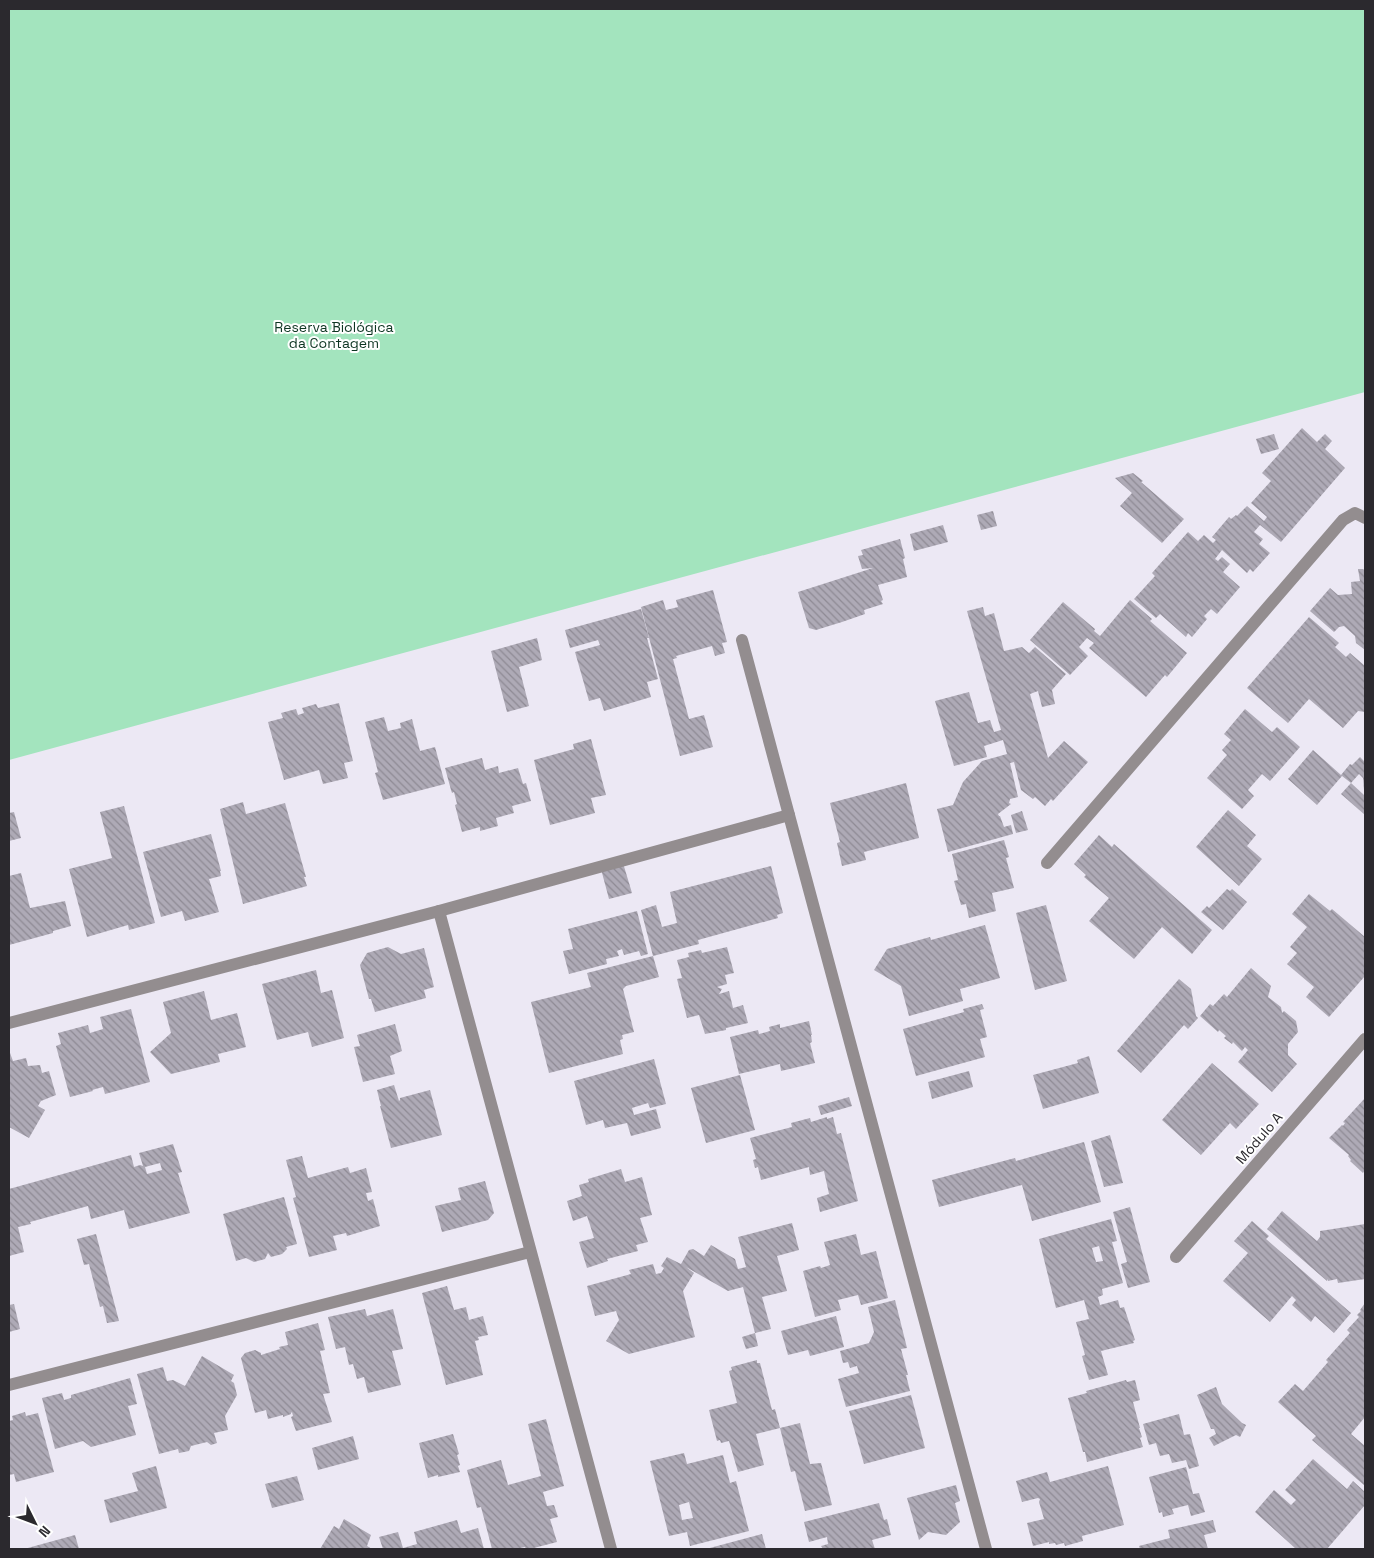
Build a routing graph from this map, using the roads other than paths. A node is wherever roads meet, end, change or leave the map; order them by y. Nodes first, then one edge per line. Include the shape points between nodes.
1 (1365, 518) edge
2 (742, 640) dead end
3 (789, 815) junction
4 (1048, 863) dead end
5 (438, 911) junction
6 (9, 1023) edge
7 (1365, 1039) edge
8 (530, 1252) junction
9 (1176, 1257) dead end
10 (9, 1385) edge
11 (611, 1549) edge
12 (986, 1549) edge

1 - 4 street via 1355,513 1342,520
2 - 3 street
3 - 5 street
3 - 12 street
5 - 6 street
5 - 8 street
7 - 9 street, Módulo A
8 - 10 street
8 - 11 street

